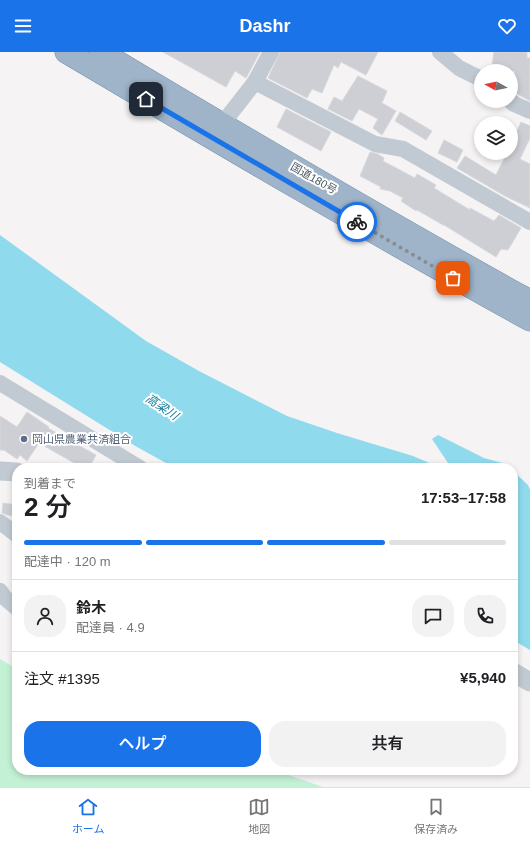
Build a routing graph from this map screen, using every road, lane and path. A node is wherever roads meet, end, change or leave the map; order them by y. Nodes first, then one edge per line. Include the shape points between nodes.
1 (66, 52) edge
2 (101, 52) edge
3 (271, 52) edge
4 (440, 52) edge
5 (474, 76) edge
6 (255, 82) junction
7 (518, 106) edge
8 (530, 111) edge
9 (216, 131) junction
10 (530, 222) edge
11 (530, 301) edge
12 (530, 320) edge
13 (0, 383) edge
14 (132, 463) edge
15 (0, 471) edge
16 (12, 472) edge
17 (0, 522) edge
18 (12, 531) edge
19 (0, 591) edge
20 (12, 604) edge
21 (518, 675) edge
22 (530, 682) edge

1 - 9 highway, 国道180号
2 - 9 highway, 国道180号
3 - 6 street
4 - 5 street via 459,68
6 - 9 street
6 - 10 street via 375,144 403,149
7 - 8 street
9 - 11 highway, 国道180号
9 - 12 highway, 国道180号 via 427,263
13 - 14 street
15 - 16 street
17 - 18 street
19 - 20 street
21 - 22 street

